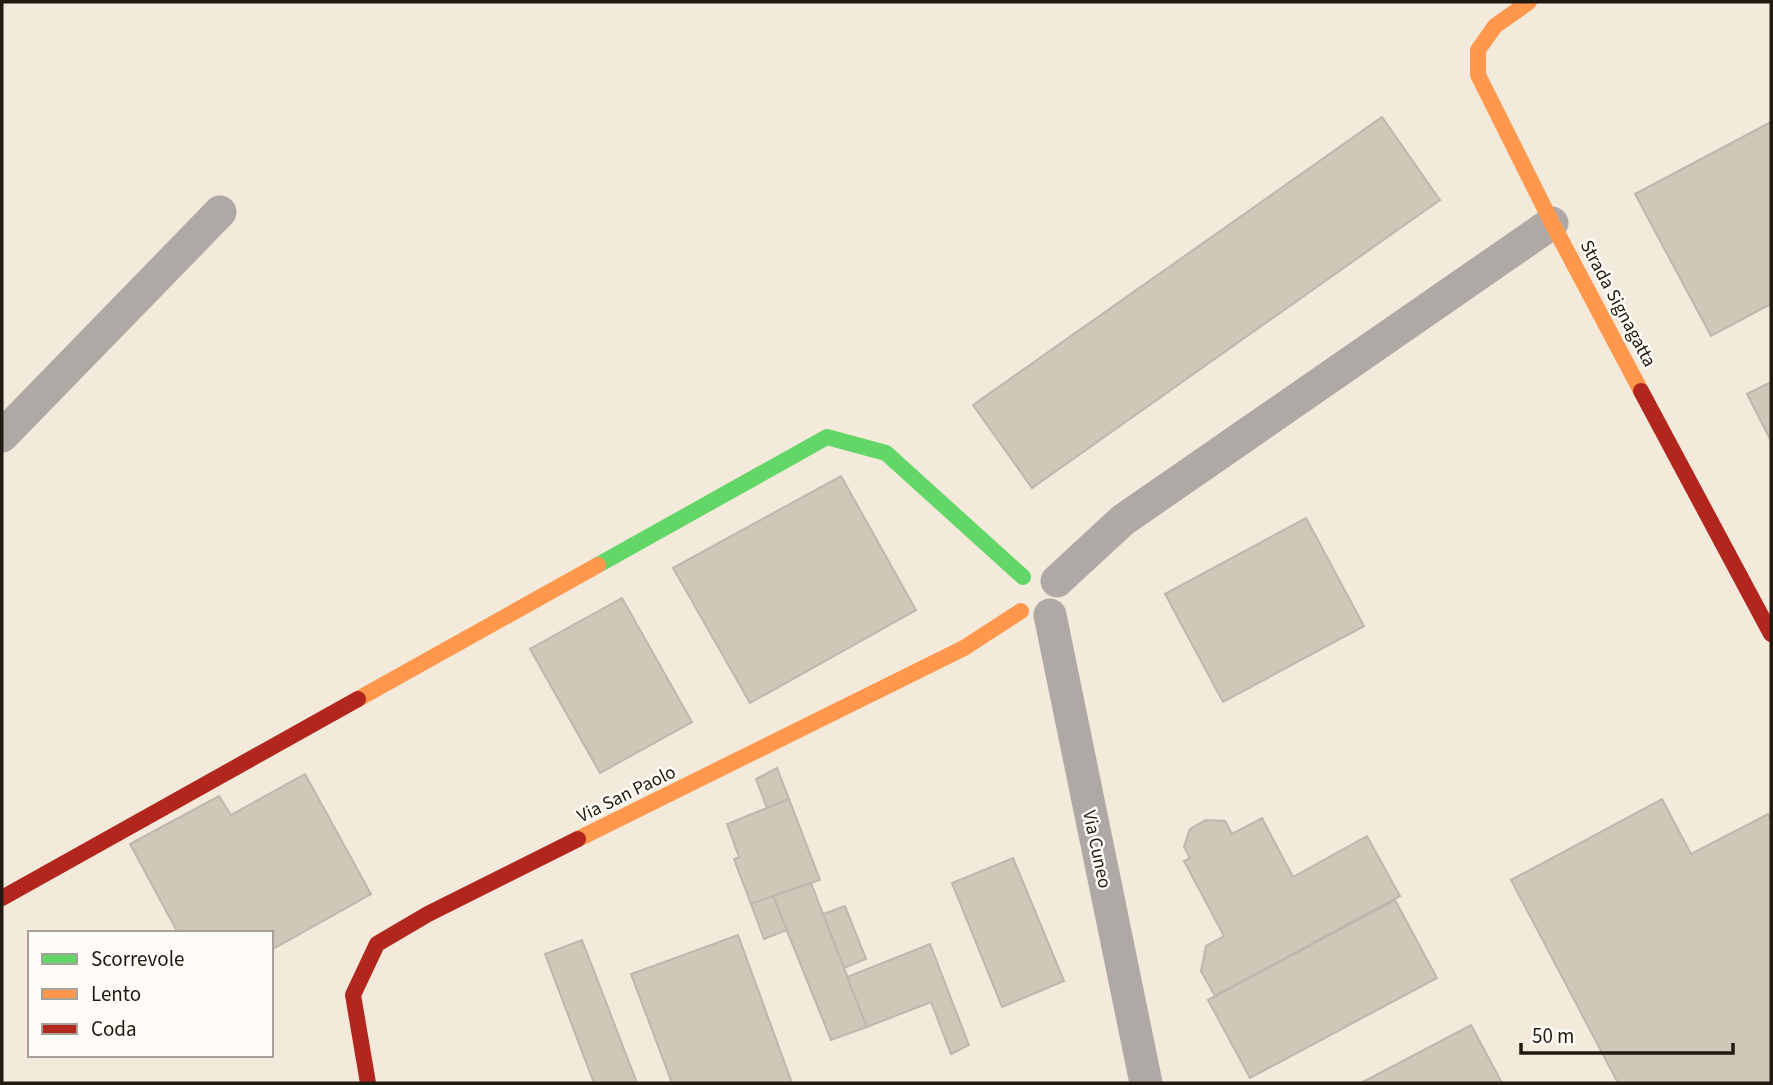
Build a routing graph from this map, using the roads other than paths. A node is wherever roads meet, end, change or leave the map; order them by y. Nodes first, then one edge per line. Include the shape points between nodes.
1 (1529, 2) edge
2 (220, 212) dead end
3 (1552, 223) junction
4 (2, 436) edge
5 (1023, 577) junction
6 (1057, 582) junction
7 (1035, 613) junction
8 (1771, 634) edge
9 (2, 898) edge
10 (368, 1083) edge
11 (1145, 1083) edge

1 - 3 street, Strada Signagatta via 1495,26 1478,50 1478,75
2 - 4 street
3 - 6 street via 1123,520
3 - 8 street, Strada Signagatta
5 - 6 street via 1037,572
5 - 7 street via 1015,598
5 - 9 street via 886,453 827,437
6 - 7 street via 1061,596 1055,610
7 - 10 street, Via San Paolo via 428,914 377,944 353,995
7 - 11 street, Via Cuneo

